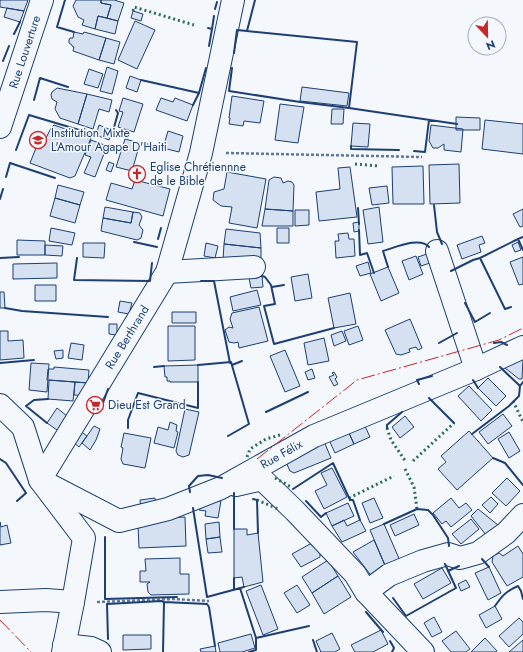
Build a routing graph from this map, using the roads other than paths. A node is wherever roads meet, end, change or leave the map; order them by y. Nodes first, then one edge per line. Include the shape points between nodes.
1 (42, 0) edge
2 (233, 0) edge
3 (0, 127) edge
4 (436, 251) dead end
5 (254, 267) dead end
6 (167, 272) junction
7 (523, 347) edge
8 (476, 369) junction
9 (0, 405) edge
10 (40, 480) junction
11 (222, 488) junction
12 (523, 515) edge
13 (366, 592) junction
14 (0, 602) edge
15 (73, 602) junction
16 (63, 648) edge
17 (100, 652) edge
18 (423, 652) edge

1 - 3 street, Rue Louverture
2 - 6 street, Rue Berthrand via 201,152
4 - 8 street
5 - 6 street
6 - 10 street, Rue Berthrand
7 - 8 street, Rue Félix
8 - 11 street, Rue Félix via 314,436
9 - 10 street via 23,427
10 - 11 street, Rue Félix via 119,521 168,509
10 - 15 street via 84,538
11 - 13 street via 262,479 355,574
12 - 13 street via 506,533 478,552 460,558 448,554 423,561 389,575
13 - 18 street
14 - 15 street
15 - 16 street
16 - 17 street via 91,648

